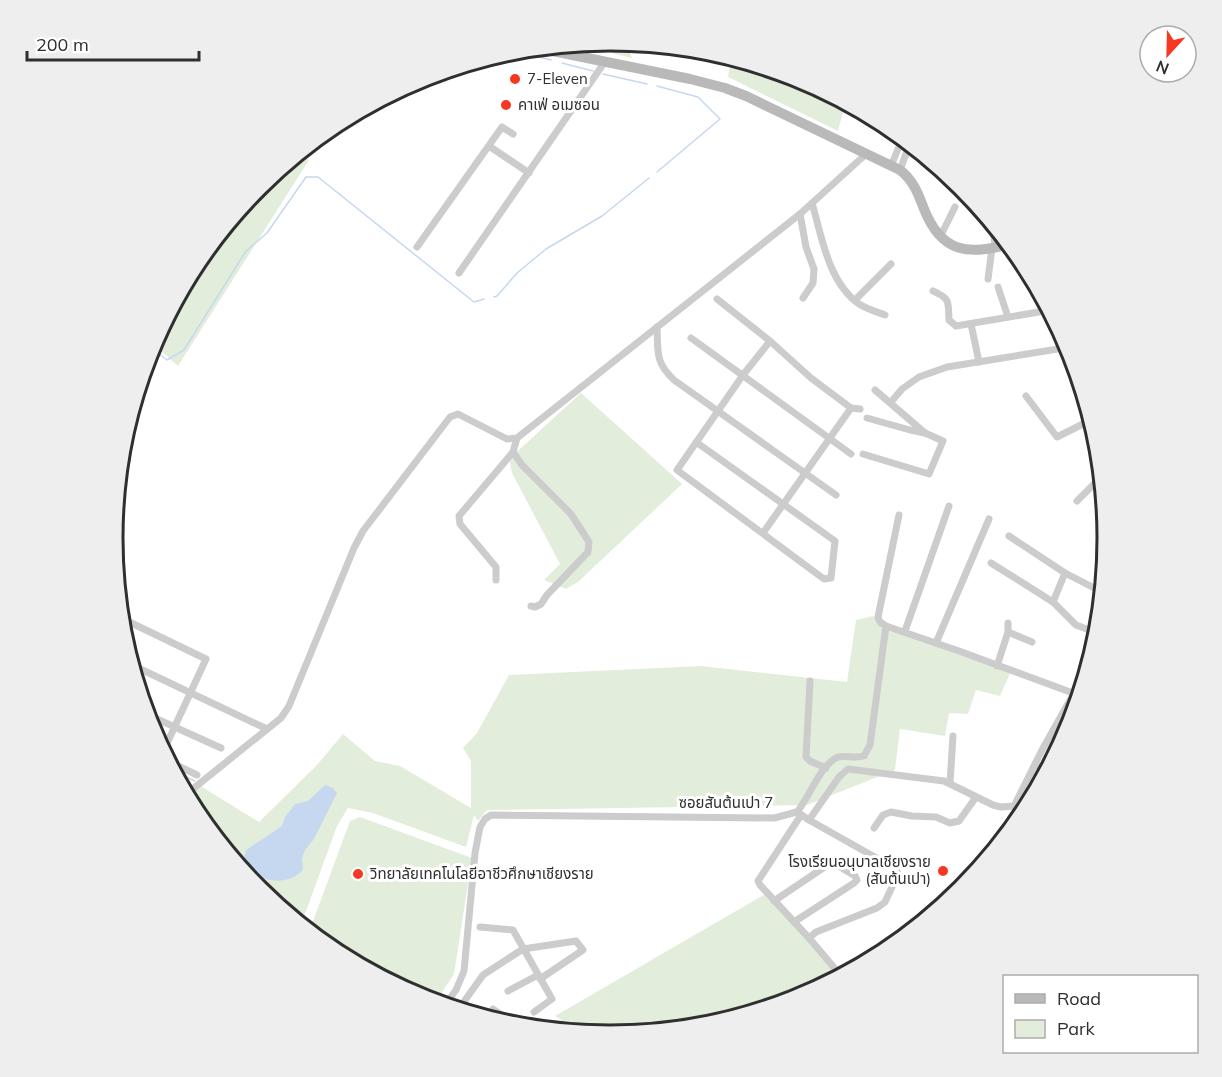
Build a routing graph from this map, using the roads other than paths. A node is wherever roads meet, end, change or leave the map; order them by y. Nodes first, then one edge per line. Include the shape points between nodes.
1 (562, 54) edge
2 (604, 63) junction
3 (513, 134) dead end
4 (489, 146) junction
5 (901, 147) edge
6 (906, 150) edge
7 (866, 154) junction
8 (895, 168) junction
9 (529, 173) junction
10 (812, 203) junction
11 (955, 207) dead end
12 (800, 213) junction
13 (993, 236) edge
14 (940, 237) junction
15 (1001, 246) edge
16 (417, 247) dead end
17 (993, 248) junction
18 (891, 264) dead end
19 (459, 273) dead end
20 (988, 279) dead end
21 (998, 287) dead end
22 (933, 291) dead end
23 (802, 298) dead end
24 (717, 299) dead end
25 (855, 300) junction
26 (1042, 311) edge
27 (885, 315) dead end
28 (1008, 316) junction
29 (971, 324) junction
30 (657, 327) junction
31 (691, 338) dead end
32 (770, 341) junction
33 (1059, 348) edge
34 (979, 362) junction
35 (743, 375) junction
36 (875, 390) dead end
37 (1026, 396) dead end
38 (891, 402) junction
39 (851, 408) junction
40 (860, 409) dead end
41 (718, 410) junction
42 (867, 418) dead end
43 (1085, 423) edge
44 (925, 433) junction
45 (517, 438) junction
46 (830, 438) junction
47 (696, 442) junction
48 (513, 452) junction
49 (851, 454) dead end
50 (863, 454) dead end
51 (805, 473) junction
52 (1095, 483) edge
53 (836, 495) dead end
54 (1077, 501) dead end
55 (783, 504) junction
56 (949, 506) dead end
57 (899, 515) dead end
58 (989, 519) dead end
59 (763, 533) junction
60 (1009, 536) dead end
61 (992, 563) dead end
62 (1065, 573) junction
63 (496, 579) dead end
64 (1095, 589) edge
65 (1053, 602) junction
66 (531, 606) dead end
67 (131, 623) edge
68 (1008, 623) dead end
69 (886, 626) junction
70 (1090, 630) edge
71 (905, 631) junction
72 (1008, 632) junction
73 (1032, 642) dead end
74 (936, 643) junction
75 (998, 666) junction
76 (141, 669) edge
77 (810, 681) dead end
78 (191, 693) junction
79 (1073, 693) edge
80 (1066, 712) edge
81 (159, 719) edge
82 (1057, 725) junction
83 (175, 726) junction
84 (1060, 727) edge
85 (267, 729) junction
86 (953, 736) dead end
87 (168, 741) edge
88 (221, 748) dead end
89 (1035, 764) junction
90 (181, 767) edge
91 (1041, 767) edge
92 (826, 768) junction
93 (198, 775) dead end
94 (950, 783) junction
95 (193, 789) edge
96 (1027, 791) edge
97 (976, 797) junction
98 (1019, 804) edge
99 (799, 813) junction
100 (809, 820) junction
101 (873, 828) dead end
102 (774, 901) junction
103 (794, 922) junction
104 (480, 927) dead end
105 (809, 938) junction
106 (523, 949) junction
107 (837, 971) edge
108 (539, 977) junction
109 (508, 991) dead end
110 (450, 998) edge
111 (463, 1003) edge
112 (493, 1009) dead end
113 (498, 1012) edge
114 (534, 1012) dead end

1 - 2 street
2 - 7 street via 725,88
2 - 9 street
3 - 4 street via 502,127
4 - 9 street
4 - 16 street
5 - 8 street
6 - 8 street
7 - 8 street
7 - 10 street
8 - 14 street via 914,185
9 - 19 street
10 - 12 street
10 - 25 street via 833,271
11 - 14 street
12 - 23 street via 814,269 813,283
12 - 30 street
13 - 17 street
14 - 17 street via 960,249
15 - 17 street
17 - 20 street
18 - 25 street
21 - 28 street
22 - 29 street via 948,301 953,325
24 - 32 street
25 - 27 street
26 - 28 street
28 - 29 street
29 - 34 street
30 - 41 street via 658,356 663,370
30 - 45 street
31 - 35 street
32 - 35 street
32 - 39 street
33 - 34 street
34 - 38 street via 919,377
35 - 41 street
35 - 46 street
36 - 38 street
37 - 43 street via 1057,437
38 - 44 street
39 - 40 street
39 - 46 street
41 - 47 street
41 - 51 street
42 - 44 street
44 - 50 street via 943,441 928,474
45 - 48 street
45 - 85 street via 507,439 458,414 450,417 363,531 289,706
46 - 49 street
46 - 51 street
47 - 55 street
47 - 59 street via 677,470
48 - 63 street via 459,516 460,525 496,567
48 - 66 street via 571,514 590,542 588,552 542,604
51 - 53 street
51 - 55 street
52 - 54 street
55 - 59 street
55 - 59 street via 835,541 831,578 824,579
56 - 71 street
57 - 69 street via 878,617
58 - 74 street
60 - 62 street
61 - 65 street
62 - 64 street
62 - 65 street
65 - 70 street via 1076,625
67 - 78 street via 206,659
68 - 72 street
69 - 71 street
69 - 92 street via 870,745 864,756 835,758
71 - 74 street
72 - 73 street
72 - 75 street
74 - 75 street
75 - 79 street
76 - 78 street
77 - 92 street via 806,757
78 - 83 street
78 - 85 street
80 - 82 street
81 - 83 street
82 - 84 street
82 - 89 street
83 - 87 street
83 - 88 street
85 - 95 street
86 - 94 street
89 - 91 street
89 - 96 street
90 - 93 street
92 - 99 street
94 - 97 street
94 - 100 street via 848,768
97 - 98 street via 1001,807
97 - 101 street via 955,823 891,812 883,815
99 - 100 street
99 - 102 street via 759,879
99 - 110 street, ซอยสันต้นเปา 7 via 774,818 491,815 480,827 464,971
100 - 105 street via 896,868 898,874 885,902 877,908
102 - 103 street
102 - 103 street via 832,862 855,876 854,883
103 - 105 street
104 - 106 street via 513,930
105 - 107 street
106 - 108 street
106 - 108 street via 576,941 583,950
106 - 111 street via 483,975
108 - 109 street
108 - 114 street via 552,999
112 - 113 street

